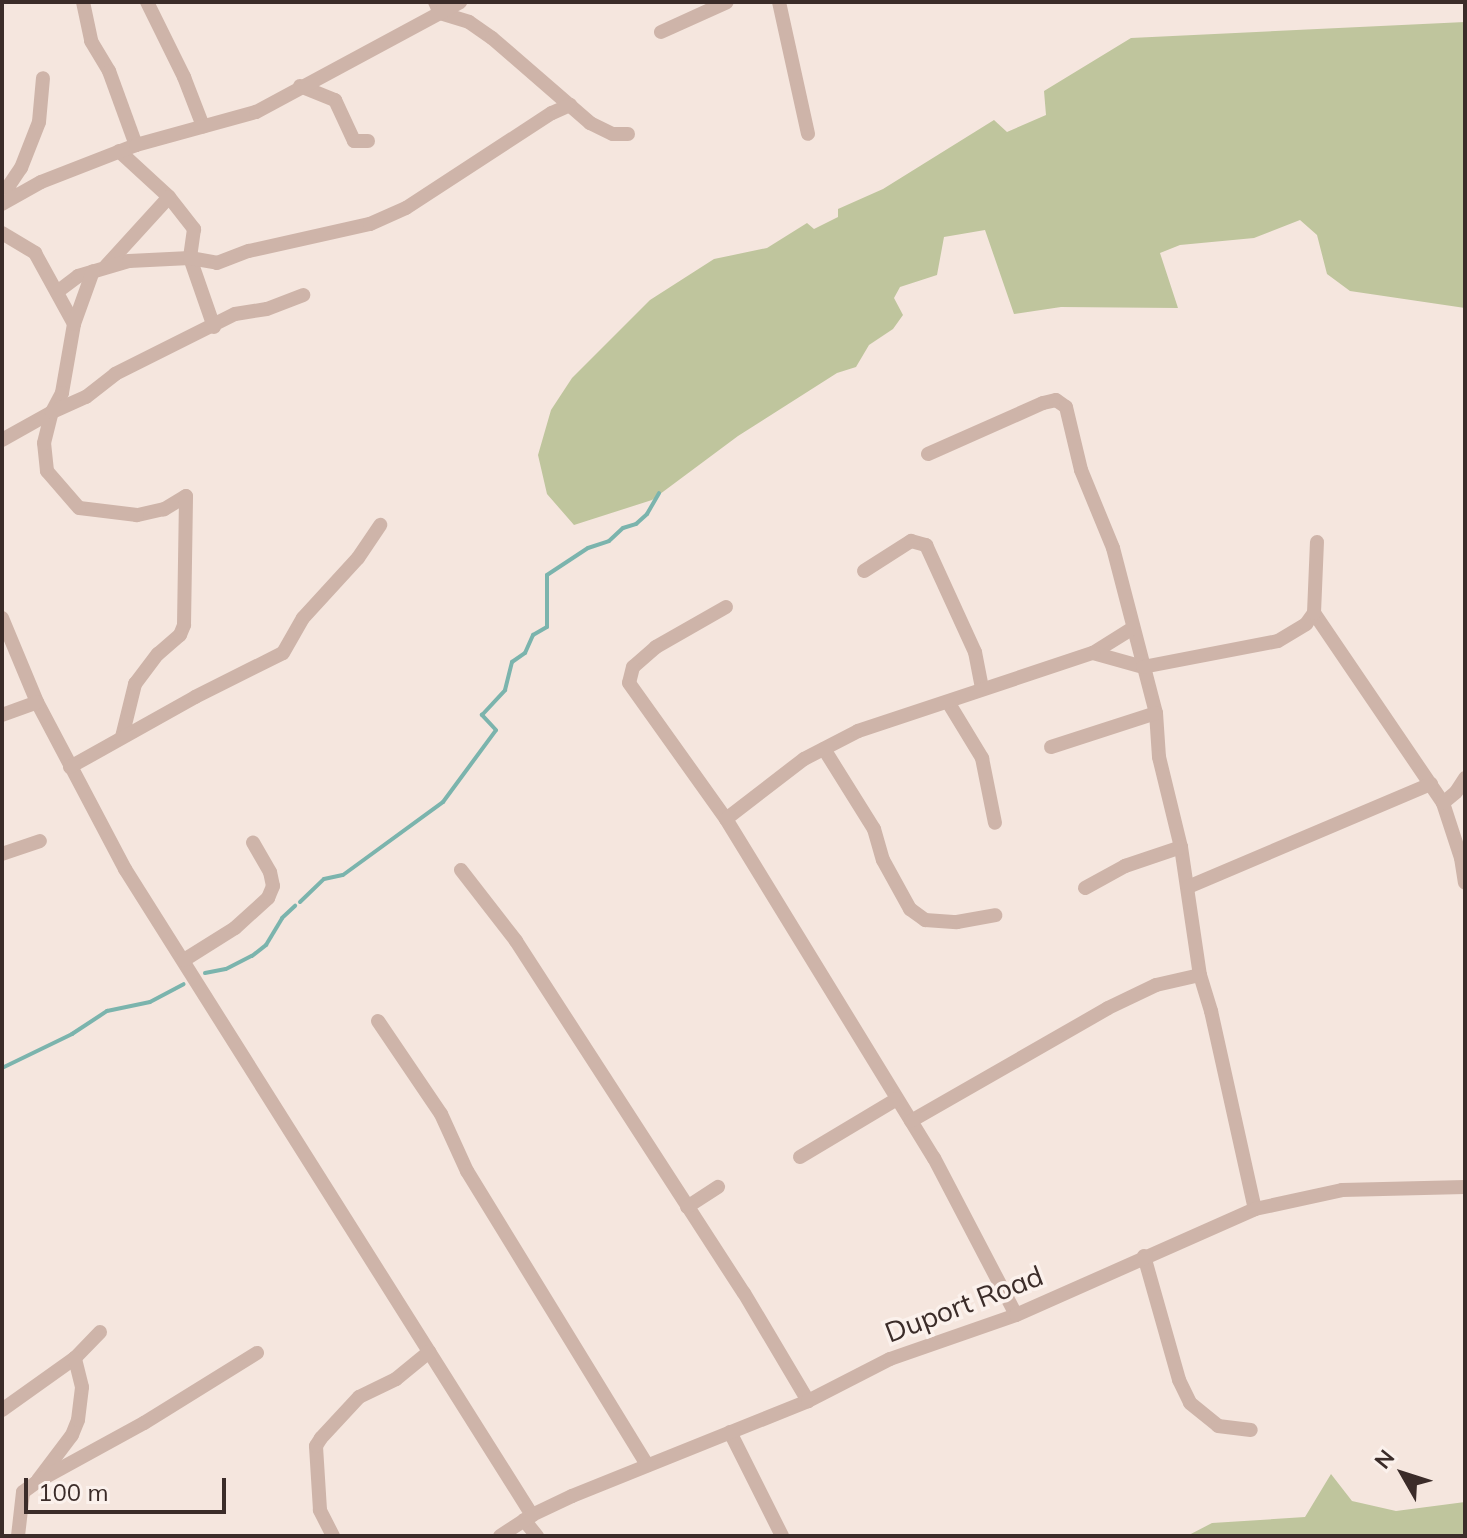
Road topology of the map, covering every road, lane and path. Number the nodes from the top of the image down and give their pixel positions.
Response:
1 (83, 2) edge
2 (147, 2) edge
3 (460, 2) edge
4 (727, 2) edge
5 (779, 2) edge
6 (438, 8) edge
7 (661, 32) dead end
8 (43, 78) dead end
9 (300, 86) junction
10 (570, 105) junction
11 (203, 126) junction
12 (628, 134) dead end
13 (808, 134) dead end
14 (368, 141) dead end
15 (136, 145) junction
16 (119, 151) junction
17 (6, 191) edge
18 (169, 197) junction
19 (2, 233) edge
20 (190, 258) junction
21 (100, 269) junction
22 (57, 292) junction
23 (303, 295) dead end
24 (74, 324) junction
25 (214, 327) junction
26 (52, 412) junction
27 (2, 440) edge
28 (928, 454) dead end
29 (380, 525) dead end
30 (1317, 542) dead end
31 (864, 571) dead end
32 (726, 607) dead end
33 (1314, 613) junction
34 (2, 618) edge
35 (1133, 628) junction
36 (1093, 653) junction
37 (1143, 667) junction
38 (982, 688) junction
39 (37, 702) junction
40 (948, 702) junction
41 (1156, 713) junction
42 (2, 715) edge
43 (122, 737) junction
44 (1051, 747) dead end
45 (824, 749) junction
46 (70, 767) junction
47 (1465, 778) edge
48 (1431, 784) junction
49 (1443, 803) junction
50 (726, 819) junction
51 (995, 823) dead end
52 (40, 841) dead end
53 (253, 843) dead end
54 (1181, 847) junction
55 (2, 854) edge
56 (461, 870) dead end
57 (1465, 883) edge
58 (1188, 887) junction
59 (1085, 888) dead end
60 (995, 915) dead end
61 (184, 960) junction
62 (1200, 975) junction
63 (378, 1021) dead end
64 (897, 1099) junction
65 (911, 1121) junction
66 (800, 1157) dead end
67 (718, 1187) dead end
68 (1465, 1187) edge
69 (687, 1207) junction
70 (1255, 1209) junction
71 (1144, 1256) junction
72 (1016, 1315) junction
73 (100, 1332) dead end
74 (429, 1352) junction
75 (257, 1353) dead end
76 (75, 1358) junction
77 (808, 1401) junction
78 (3, 1408) edge
79 (1251, 1430) dead end
80 (730, 1432) junction
81 (72, 1435) junction
82 (97, 1448) junction
83 (647, 1465) junction
84 (38, 1481) junction
85 (528, 1517) junction
86 (18, 1536) edge
87 (333, 1536) edge
88 (500, 1536) edge
89 (537, 1536) edge
90 (782, 1536) edge

1 - 15 street
2 - 11 street
3 - 6 street
4 - 7 street
5 - 13 street
6 - 9 street
6 - 10 street
8 - 17 street
9 - 11 street
9 - 14 street
10 - 12 street
10 - 20 street
11 - 15 street
15 - 16 street
16 - 17 street
16 - 18 street
18 - 20 street
18 - 21 street
19 - 22 street
20 - 21 street
20 - 25 street
21 - 22 street
21 - 24 street
22 - 24 street
23 - 25 street
24 - 26 street
25 - 26 street
26 - 27 street
26 - 43 street
28 - 35 street
29 - 43 street
30 - 33 street
31 - 38 street
32 - 50 street
33 - 37 street
33 - 48 street
34 - 39 street
35 - 36 street
35 - 37 street
36 - 37 street
36 - 38 street
37 - 41 street
38 - 40 street
39 - 42 street
39 - 46 street
40 - 45 street
40 - 51 street
41 - 44 street
41 - 54 street
43 - 46 street
45 - 50 street
45 - 60 street
46 - 61 street
47 - 49 street
48 - 49 street
48 - 58 street
49 - 57 street
50 - 64 street
52 - 55 street
53 - 61 street
54 - 58 street
54 - 59 street
56 - 69 street
58 - 62 street
61 - 74 street
62 - 65 street
62 - 70 street
63 - 83 street
64 - 65 street
64 - 66 street
65 - 72 street
67 - 69 street
68 - 70 street, Duport Road
69 - 77 street
70 - 71 street, Duport Road
71 - 72 street, Duport Road
71 - 79 street
72 - 77 street, Duport Road
73 - 76 street
74 - 85 street
74 - 87 street
75 - 82 street
76 - 78 street
76 - 81 street
77 - 80 street, Duport Road
80 - 83 street, Duport Road
80 - 90 street
81 - 82 street
81 - 84 street
82 - 84 street
83 - 85 street, Duport Road
84 - 86 street
85 - 88 street, Duport Road
85 - 89 street

